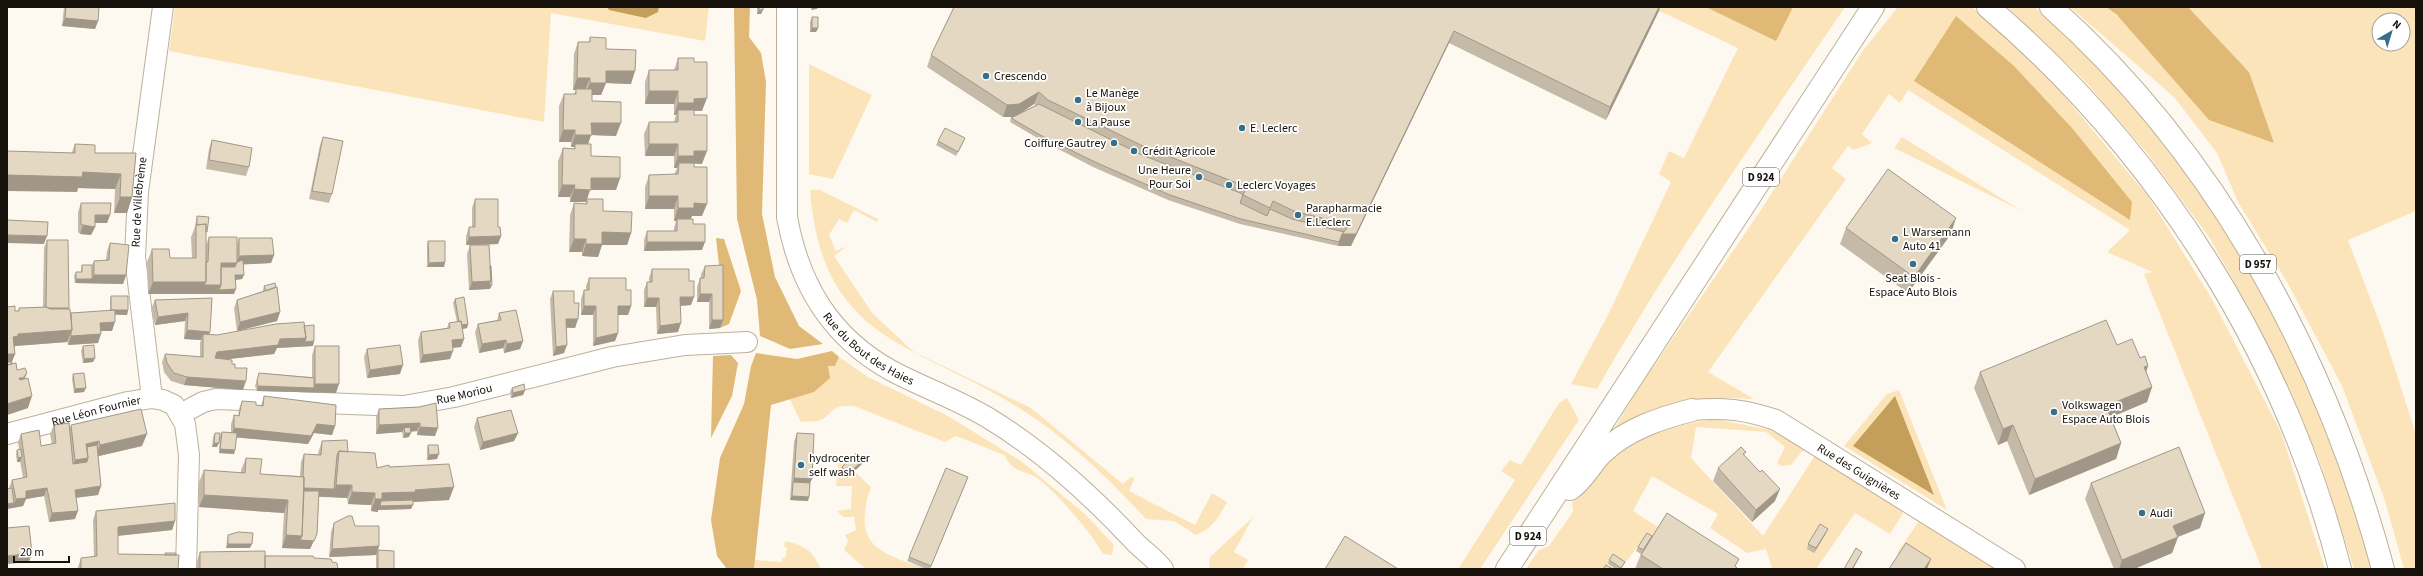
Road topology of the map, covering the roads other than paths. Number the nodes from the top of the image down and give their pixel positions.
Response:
1 (163, 7) edge
2 (786, 7) edge
3 (1874, 7) edge
4 (1988, 7) edge
5 (2051, 7) edge
6 (747, 342) dead end
7 (152, 398) junction
8 (1692, 410) joint
9 (181, 414) junction
10 (7, 434) edge
11 (1549, 502) junction
12 (186, 569) edge
13 (1163, 569) edge
14 (1507, 569) edge
15 (2015, 569) edge
16 (2340, 569) edge
17 (2383, 569) edge

1 - 7 street, Rue de Villebrème
2 - 13 street, Rue du Bout des Haies
3 - 11 main road, D 924
4 - 16 main road
5 - 17 main road, D 957
6 - 9 street, Rue Moriou
7 - 9 street, Rue Léon Fournier
7 - 10 street, Rue Léon Fournier
8 - 11 main road
8 - 15 street, Rue des Guignières
9 - 12 street
11 - 14 main road, D 924

